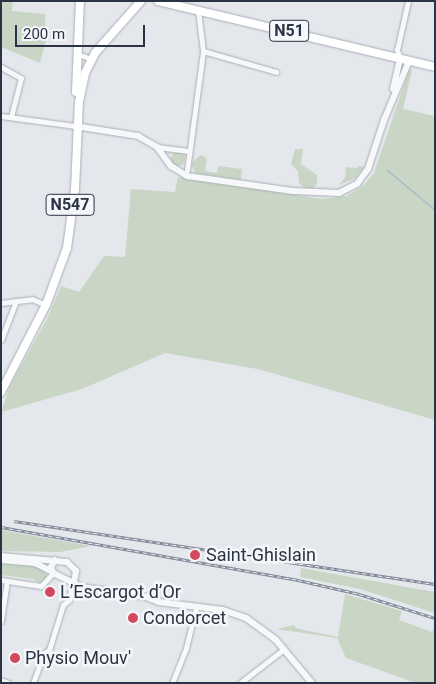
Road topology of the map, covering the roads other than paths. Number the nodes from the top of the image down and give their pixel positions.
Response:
1 (141, 1) edge
2 (158, 1) edge
3 (176, 1) edge
4 (408, 1) edge
5 (80, 2) edge
6 (197, 10) junction
7 (215, 11) junction
8 (238, 19) junction
9 (203, 51) junction
10 (78, 54) junction
11 (400, 58) junction
12 (91, 59) junction
13 (409, 61) junction
14 (1, 67) edge
15 (435, 67) edge
16 (276, 72) dead end
17 (391, 103) junction
18 (1, 116) edge
19 (11, 117) junction
20 (77, 126) junction
21 (156, 147) junction
22 (189, 151) junction
23 (187, 170) dead end
24 (16, 301) junction
25 (1, 303) edge
26 (45, 304) junction
27 (1, 340) edge
28 (1, 385) edge
29 (1, 392) edge
30 (1, 556) edge
31 (1, 560) edge
32 (55, 560) junction
33 (53, 572) junction
34 (4, 581) edge
35 (73, 582) junction
36 (196, 608) junction
37 (1, 621) edge
38 (284, 649) junction
39 (1, 680) edge
40 (10, 683) edge
41 (33, 683) edge
42 (172, 683) edge
43 (240, 683) edge
44 (312, 683) edge

1 - 12 main road, N547
2 - 6 main road, N51
3 - 7 main road, N51
4 - 11 street
5 - 10 main road, N547
6 - 7 street
6 - 8 main road, N51
6 - 9 street
7 - 8 main road, N51
8 - 11 main road, N51
9 - 16 street
9 - 22 street
10 - 12 street
10 - 20 main road, N547
11 - 13 main road, N51
11 - 17 street
12 - 20 main road, N547
13 - 15 main road, N51
13 - 17 street
14 - 19 street
17 - 21 street
18 - 19 street
19 - 20 street
20 - 21 street
20 - 26 main road, N547
21 - 22 street
22 - 23 street
24 - 25 street
24 - 26 street
24 - 27 street
26 - 28 main road, N547
26 - 29 main road, N547
30 - 32 street
31 - 33 street
32 - 33 street
32 - 35 street
33 - 34 street
33 - 35 street
34 - 37 street
35 - 36 street
35 - 41 street
36 - 38 street
36 - 42 street
38 - 43 street
38 - 44 street
39 - 40 street

